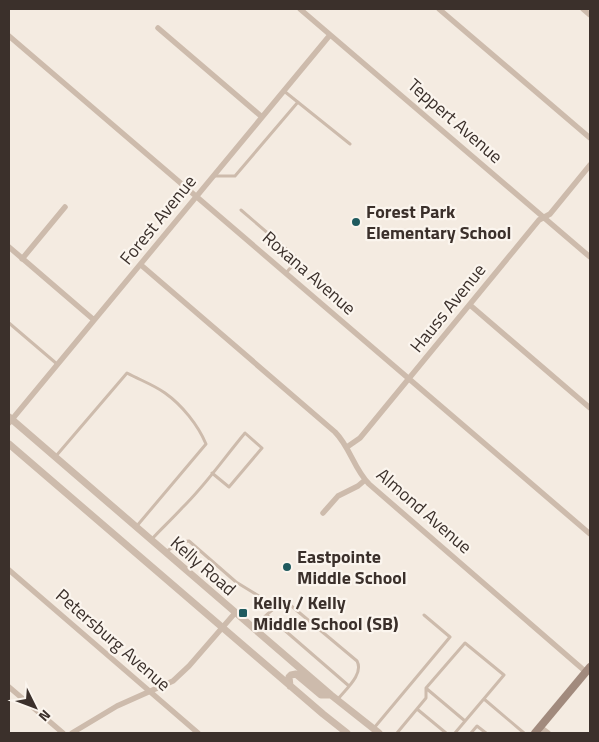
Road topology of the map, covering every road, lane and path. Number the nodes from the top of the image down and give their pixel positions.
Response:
1 (300, 9) edge
2 (439, 9) edge
3 (582, 9) edge
4 (590, 15) edge
5 (158, 28) dead end
6 (330, 35) junction
7 (9, 36) edge
8 (284, 91) junction
9 (298, 102) junction
10 (262, 117) junction
11 (590, 138) edge
12 (350, 144) dead end
13 (590, 166) edge
14 (214, 176) junction
15 (197, 197) junction
16 (66, 207) dead end
17 (241, 210) dead end
18 (544, 217) junction
19 (9, 247) edge
20 (590, 257) edge
21 (22, 258) junction
22 (141, 265) junction
23 (286, 273) junction
24 (470, 305) junction
25 (94, 320) junction
26 (9, 323) edge
27 (58, 365) junction
28 (409, 379) junction
29 (590, 408) edge
30 (10, 420) edge
31 (9, 444) edge
32 (347, 447) junction
33 (56, 457) junction
34 (212, 473) junction
35 (365, 480) junction
36 (324, 513) dead end
37 (135, 528) junction
38 (590, 534) edge
39 (151, 541) junction
40 (165, 553) junction
41 (9, 570) edge
42 (277, 607) junction
43 (235, 613) junction
44 (267, 615) junction
45 (424, 616) dead end
46 (223, 628) junction
47 (252, 628) junction
48 (588, 669) edge
49 (290, 686) junction
50 (348, 686) junction
51 (9, 687) edge
52 (426, 688) junction
53 (150, 692) junction
54 (334, 698) junction
55 (484, 699) junction
56 (418, 709) junction
57 (465, 722) junction
58 (537, 730) edge
59 (344, 731) edge
60 (377, 731) edge
61 (63, 733) edge
62 (72, 733) edge
63 (198, 733) edge
64 (355, 733) edge
65 (397, 733) edge
66 (446, 733) edge
67 (455, 733) edge
68 (471, 733) edge
69 (486, 733) edge
70 (524, 733) edge
71 (548, 733) edge

1 - 6 street, Teppert Avenue
2 - 11 street
3 - 4 street
5 - 10 street
6 - 8 street, Forest Avenue
6 - 18 street, Teppert Avenue
7 - 15 street, Roxana Avenue
8 - 9 lane
8 - 10 street, Forest Avenue
9 - 12 lane
9 - 14 lane
10 - 14 street, Forest Avenue
13 - 18 street, Hauss Avenue
14 - 15 street, Forest Avenue
15 - 22 street, Forest Avenue
15 - 23 street, Roxana Avenue
16 - 21 street
17 - 23 lane
18 - 20 street, Teppert Avenue
18 - 24 street, Hauss Avenue
19 - 21 street
21 - 25 street
22 - 25 street, Forest Avenue
22 - 32 street, Almond Avenue
23 - 28 street, Roxana Avenue
24 - 28 street, Hauss Avenue
24 - 29 street
25 - 27 street, Forest Avenue
26 - 27 lane
27 - 30 street, Forest Avenue
28 - 32 street, Hauss Avenue
28 - 38 street, Roxana Avenue
30 - 33 street, Kelly Road
31 - 46 street, Kelly Road
32 - 35 street, Almond Avenue
33 - 37 street, Kelly Road
33 - 37 lane
34 - 34 lane
34 - 39 lane
35 - 36 street
35 - 48 street, Almond Avenue
37 - 39 street, Kelly Road
39 - 40 street, Kelly Road
40 - 42 lane
40 - 43 street, Kelly Road
41 - 53 street, Petersburg Avenue
42 - 44 lane
42 - 50 lane
43 - 46 street
43 - 47 street, Kelly Road
44 - 47 lane
44 - 50 lane
45 - 60 lane
46 - 49 street, Kelly Road
46 - 53 street
47 - 54 street, Kelly Road
48 - 58 main road
49 - 54 street
49 - 59 street, Kelly Road
50 - 54 lane
51 - 61 street
52 - 55 lane
52 - 56 lane
52 - 57 lane
53 - 62 street
53 - 63 street, Petersburg Avenue
54 - 60 street, Kelly Road
55 - 57 lane
55 - 70 lane
56 - 65 lane
56 - 66 lane
57 - 67 lane
58 - 71 street
59 - 64 street
68 - 69 lane

